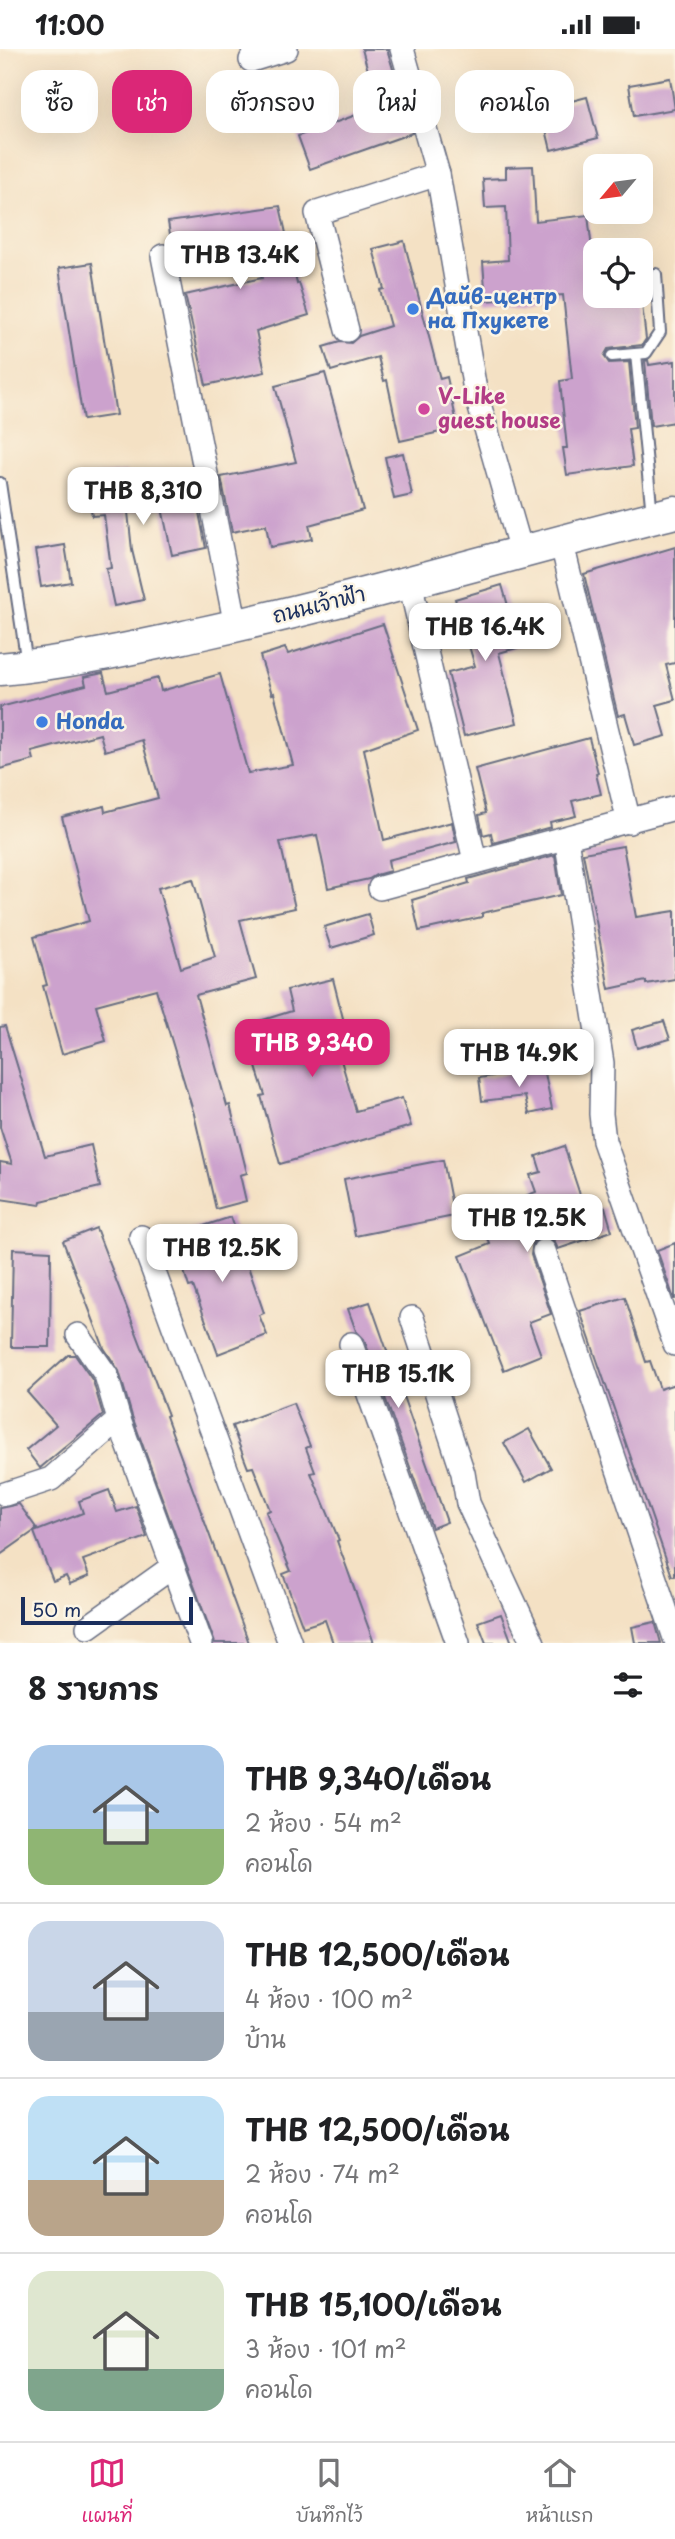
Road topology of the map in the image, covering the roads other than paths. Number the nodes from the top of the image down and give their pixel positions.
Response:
1 (286, 49) edge
2 (402, 49) edge
3 (251, 60) dead end
4 (438, 174) junction
5 (163, 256) dead end
6 (656, 274) dead end
7 (346, 330) dead end
8 (636, 354) junction
9 (612, 356) dead end
10 (0, 483) edge
11 (664, 515) edge
12 (561, 540) junction
13 (521, 551) junction
14 (410, 583) junction
15 (236, 626) junction
16 (14, 668) edge
17 (675, 808) edge
18 (629, 822) junction
19 (566, 838) junction
20 (475, 861) junction
21 (380, 888) dead end
22 (141, 1237) dead end
23 (544, 1251) dead end
24 (412, 1318) dead end
25 (78, 1335) dead end
26 (351, 1344) dead end
27 (675, 1344) edge
28 (119, 1420) junction
29 (5, 1494) dead end
30 (172, 1567) junction
31 (88, 1627) dead end
32 (675, 1638) edge
33 (201, 1643) edge
34 (290, 1643) edge
35 (458, 1643) edge
36 (533, 1643) edge

1 - 3 street
2 - 4 street
4 - 7 street
4 - 13 street
5 - 15 street
6 - 8 lane
8 - 9 lane
8 - 11 lane
10 - 16 lane
11 - 12 main road, ถนนเจ้าฟ้า
12 - 13 main road, ถนนเจ้าฟ้า
12 - 18 street
13 - 14 main road, ถนนเจ้าฟ้า
14 - 15 main road, ถนนเจ้าฟ้า
14 - 20 street
15 - 16 main road, ถนนเจ้าฟ้า
17 - 18 street
18 - 19 street
19 - 20 street
19 - 27 street
20 - 21 street
22 - 34 street
23 - 32 street
24 - 36 street
25 - 28 street
26 - 35 street
28 - 29 street
28 - 30 street
30 - 31 street
30 - 33 street

